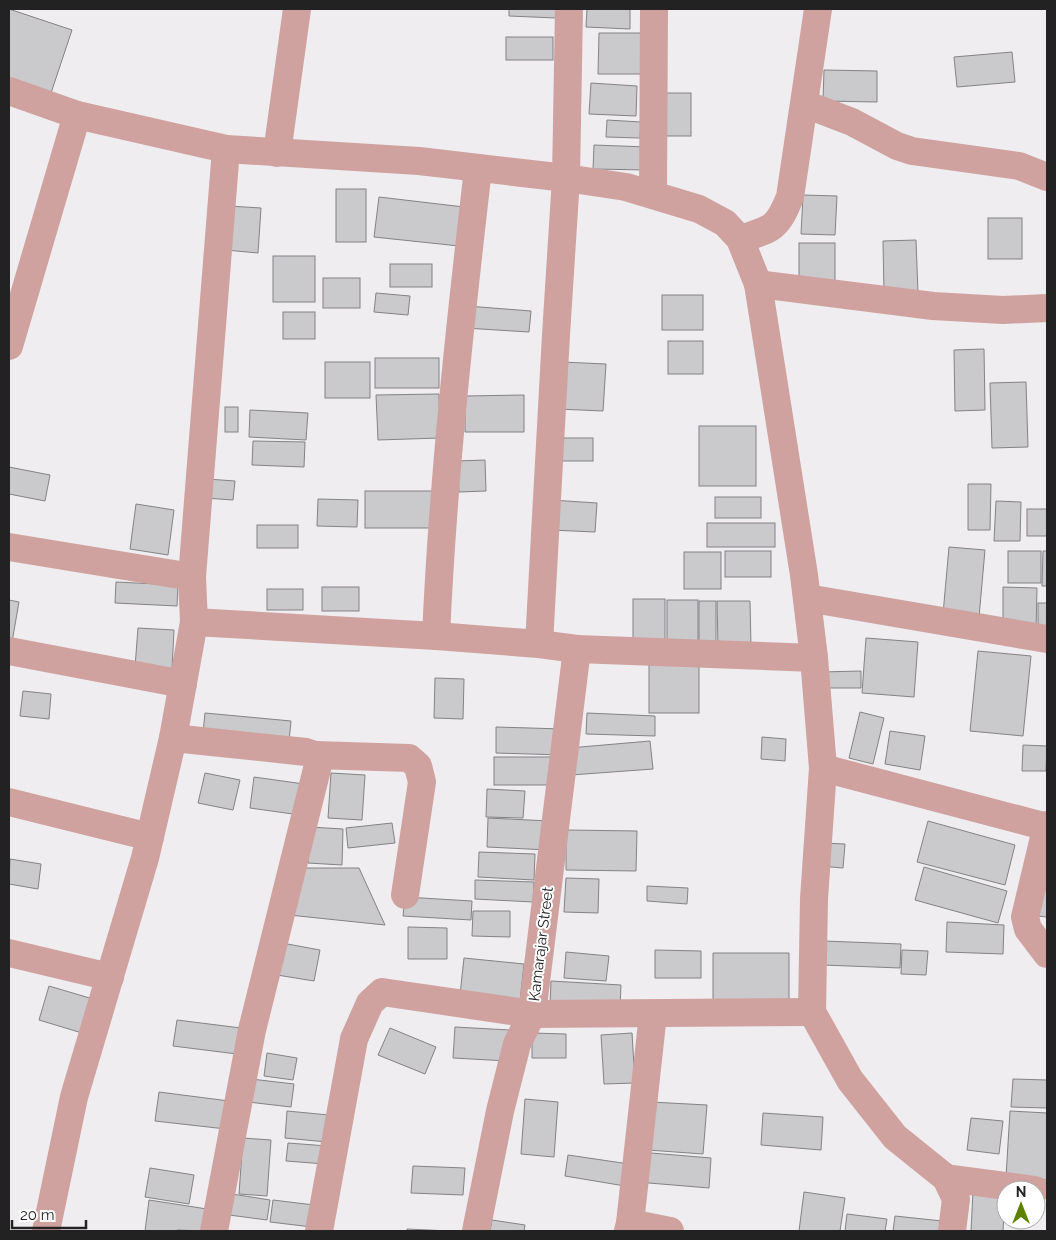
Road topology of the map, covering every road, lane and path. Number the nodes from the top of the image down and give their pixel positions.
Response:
1 (297, 9) edge
2 (568, 9) edge
3 (654, 9) edge
4 (818, 9) edge
5 (9, 92) edge
6 (805, 104) junction
7 (77, 115) junction
8 (226, 149) junction
9 (277, 152) junction
10 (478, 169) junction
11 (1047, 177) edge
12 (566, 178) junction
13 (653, 195) junction
14 (740, 239) junction
15 (758, 284) junction
16 (1047, 308) edge
17 (9, 346) edge
18 (9, 547) edge
19 (192, 577) junction
20 (807, 598) junction
21 (194, 622) junction
22 (436, 636) junction
23 (1047, 639) edge
24 (540, 644) junction
25 (576, 649) junction
26 (9, 651) edge
27 (814, 658) junction
28 (183, 684) junction
29 (173, 738) junction
30 (315, 755) junction
31 (823, 768) junction
32 (9, 802) edge
33 (1047, 826) edge
34 (150, 838) junction
35 (405, 895) dead end
36 (9, 953) edge
37 (1047, 954) edge
38 (110, 977) junction
39 (812, 1012) junction
40 (532, 1014) junction
41 (653, 1014) junction
42 (946, 1178) junction
43 (996, 1185) edge
44 (629, 1227) edge
45 (46, 1231) edge
46 (214, 1231) edge
47 (319, 1231) edge
48 (476, 1231) edge
49 (670, 1231) edge
50 (952, 1231) edge

1 - 9 street
2 - 12 street
3 - 13 street
4 - 6 street
5 - 7 street
6 - 11 street
6 - 14 street
7 - 8 street
7 - 17 street
8 - 9 street
8 - 19 street
9 - 10 street
10 - 12 street
10 - 22 street
12 - 13 street
12 - 24 street
13 - 14 street
14 - 15 street
15 - 16 street
15 - 20 street
18 - 19 street
19 - 21 street
20 - 23 street
20 - 27 street
21 - 22 street
21 - 28 street
22 - 24 street
24 - 25 street
25 - 27 street
25 - 40 street, Kamarajar Street
26 - 28 street
27 - 31 street
28 - 29 street
29 - 30 street
29 - 34 street
30 - 35 street
30 - 46 street
31 - 33 street
31 - 39 street
32 - 34 street
33 - 37 street
34 - 38 street
36 - 38 street
38 - 45 street
39 - 41 street
39 - 42 street
40 - 41 street
40 - 47 street
40 - 48 street, Kamarajar Street
41 - 44 street
42 - 43 street
42 - 50 street
44 - 49 street

